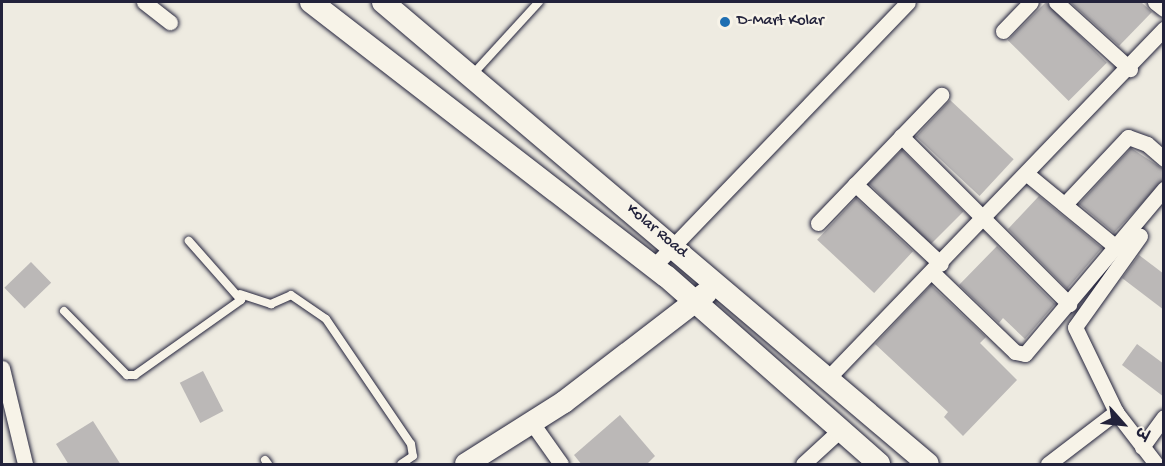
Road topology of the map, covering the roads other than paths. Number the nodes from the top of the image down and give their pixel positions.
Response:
1 (144, 2) edge
2 (310, 2) edge
3 (383, 2) edge
4 (538, 2) edge
5 (908, 2) edge
6 (1031, 2) edge
7 (1056, 2) edge
8 (1155, 2) edge
9 (1164, 9) edge
10 (170, 22) dead end
11 (1164, 29) edge
12 (1003, 31) dead end
13 (1130, 69) junction
14 (471, 76) junction
15 (941, 95) dead end
16 (901, 136) junction
17 (1164, 159) edge
18 (1027, 174) junction
19 (855, 184) junction
20 (1164, 189) edge
21 (1065, 204) junction
22 (1164, 204) edge
23 (986, 220) junction
24 (818, 223) dead end
25 (189, 241) dead end
26 (1117, 248) junction
27 (693, 263) junction
28 (937, 268) junction
29 (674, 283) junction
30 (240, 294) junction
31 (1069, 304) junction
32 (64, 311) dead end
33 (2, 368) edge
34 (827, 379) junction
35 (1116, 412) junction
36 (1164, 417) edge
37 (532, 423) junction
38 (840, 431) junction
39 (1142, 447) junction
40 (25, 465) edge
41 (401, 465) edge
42 (466, 465) edge
43 (561, 465) edge
44 (803, 465) edge
45 (879, 465) edge
46 (928, 465) edge
47 (1048, 465) edge
48 (1156, 465) edge

1 - 10 street
2 - 29 main road
3 - 14 main road, Kolar Road
4 - 14 lane
5 - 27 street
6 - 12 street
7 - 13 street
8 - 9 street
11 - 13 street
13 - 18 street
14 - 27 main road, Kolar Road
15 - 16 street
16 - 19 street
16 - 23 street
17 - 21 street
18 - 21 street
18 - 23 street
19 - 24 street
19 - 28 street
20 - 26 street
21 - 26 street
22 - 35 street
23 - 28 street
23 - 31 street
25 - 30 lane
26 - 31 street
27 - 29 main road
27 - 29 street
27 - 34 main road, Kolar Road
28 - 31 street
28 - 34 street
29 - 37 main road
29 - 38 main road
30 - 32 lane
30 - 41 lane
33 - 40 street
34 - 46 main road, Kolar Road
35 - 39 street
35 - 47 street
36 - 39 street
37 - 42 main road
37 - 43 street
38 - 44 street
38 - 45 main road
39 - 48 street

